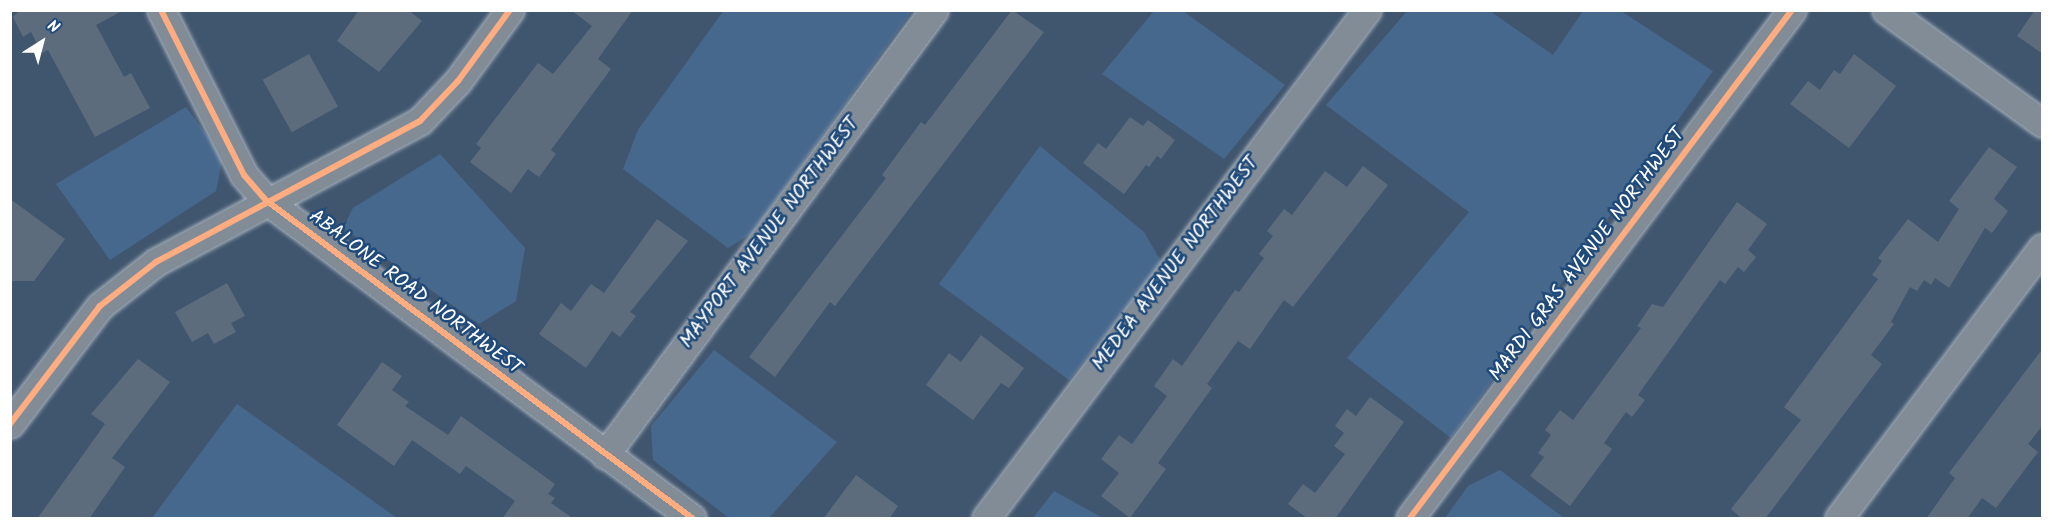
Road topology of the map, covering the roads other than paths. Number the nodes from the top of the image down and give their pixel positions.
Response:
1 (161, 10) edge
2 (510, 10) edge
3 (934, 10) edge
4 (1367, 10) edge
5 (1792, 10) edge
6 (1886, 10) edge
7 (2043, 123) edge
8 (267, 201) junction
9 (2043, 248) edge
10 (10, 424) edge
11 (605, 454) junction
12 (692, 519) edge
13 (986, 519) edge
14 (1410, 519) edge
15 (1839, 519) edge

1 - 8 street, ABALONE ROAD NORTHWEST
2 - 8 street
3 - 11 street, MAYPORT AVENUE NORTHWEST
4 - 13 street, MEDEA AVENUE NORTHWEST
5 - 14 street, MARDI GRAS AVENUE NORTHWEST
6 - 7 street
8 - 10 street
8 - 11 street, ABALONE ROAD NORTHWEST
9 - 15 street
11 - 12 street, ABALONE ROAD NORTHWEST

